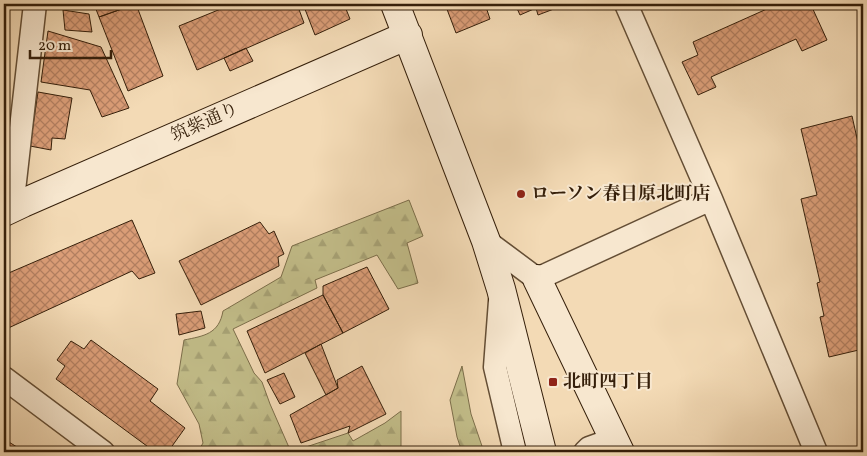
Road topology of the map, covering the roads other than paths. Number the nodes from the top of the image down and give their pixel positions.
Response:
1 (35, 4) edge
2 (395, 4) edge
3 (626, 4) edge
4 (408, 34) junction
5 (711, 199) junction
6 (8, 210) edge
7 (486, 241) junction
8 (537, 279) junction
9 (501, 289) junction
10 (4, 378) edge
11 (617, 446) edge
12 (103, 452) edge
13 (515, 452) edge
14 (542, 452) edge
15 (585, 452) edge
16 (816, 452) edge

1 - 6 street
2 - 4 street
3 - 5 street
4 - 6 street, 筑紫通り
4 - 7 street
5 - 8 street
5 - 16 street
7 - 8 street
7 - 9 street
8 - 11 street
9 - 13 street
9 - 14 street
10 - 12 street
11 - 15 street

